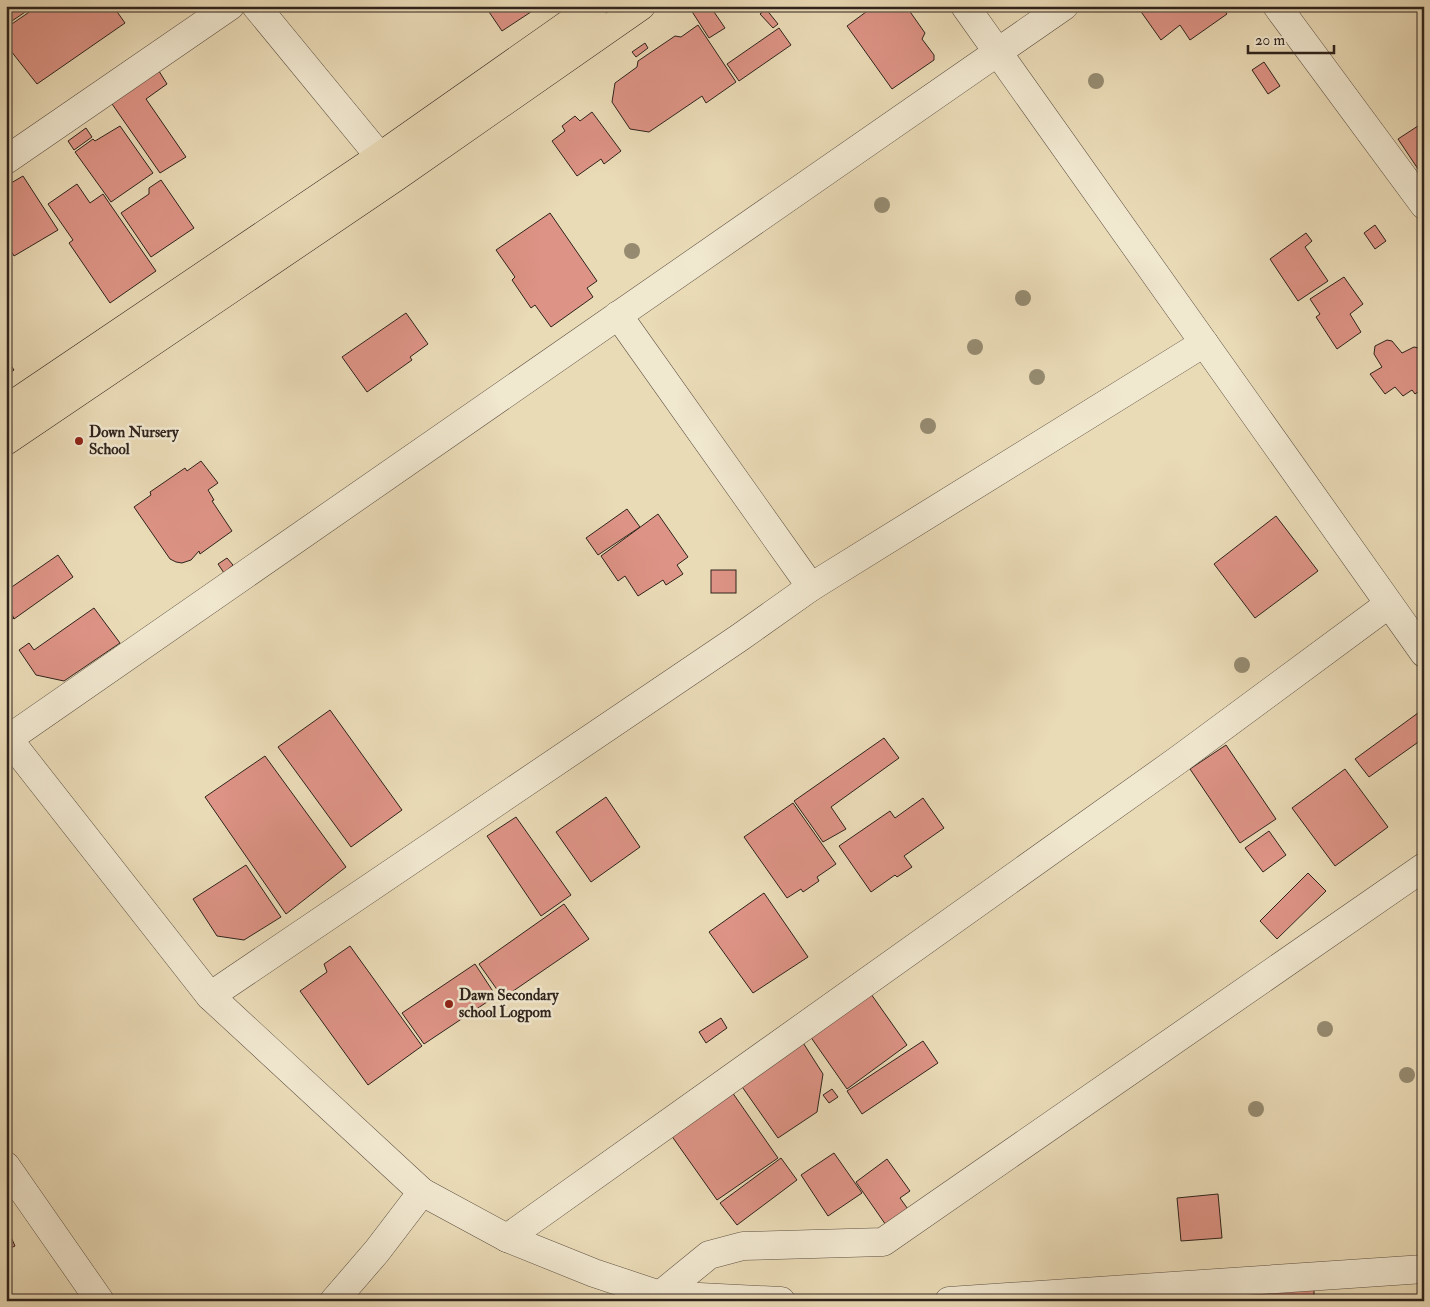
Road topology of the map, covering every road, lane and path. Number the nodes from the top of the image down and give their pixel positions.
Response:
1 (230, 6) edge
2 (256, 6) edge
3 (594, 6) edge
4 (641, 6) edge
5 (965, 6) edge
6 (1064, 6) edge
7 (1277, 6) edge
8 (998, 52) junction
9 (6, 160) edge
10 (388, 167) junction
11 (1424, 206) edge
12 (618, 316) junction
13 (1204, 343) junction
14 (6, 409) edge
15 (6, 441) edge
16 (811, 587) junction
17 (1389, 604) junction
18 (1424, 653) edge
19 (7, 737) edge
20 (1424, 867) edge
21 (210, 996) junction
22 (6, 1166) edge
23 (422, 1192) junction
24 (507, 1238) junction
25 (1424, 1269) edge
26 (660, 1295) junction
27 (991, 1300) edge
28 (100, 1301) edge
29 (334, 1301) edge
30 (781, 1301) edge
31 (949, 1301) edge

1 - 9 street
2 - 10 street
3 - 10 main road
4 - 10 main road
5 - 8 street
6 - 8 street
7 - 11 street
8 - 12 street
8 - 13 street
10 - 14 main road
10 - 15 main road
12 - 16 street
12 - 19 street
13 - 16 street
13 - 17 street
16 - 21 street
17 - 18 street
17 - 24 street
19 - 21 street
20 - 26 street
21 - 23 street
22 - 28 street
23 - 24 street
23 - 29 street
24 - 26 street
25 - 27 street
26 - 30 street
27 - 31 street

